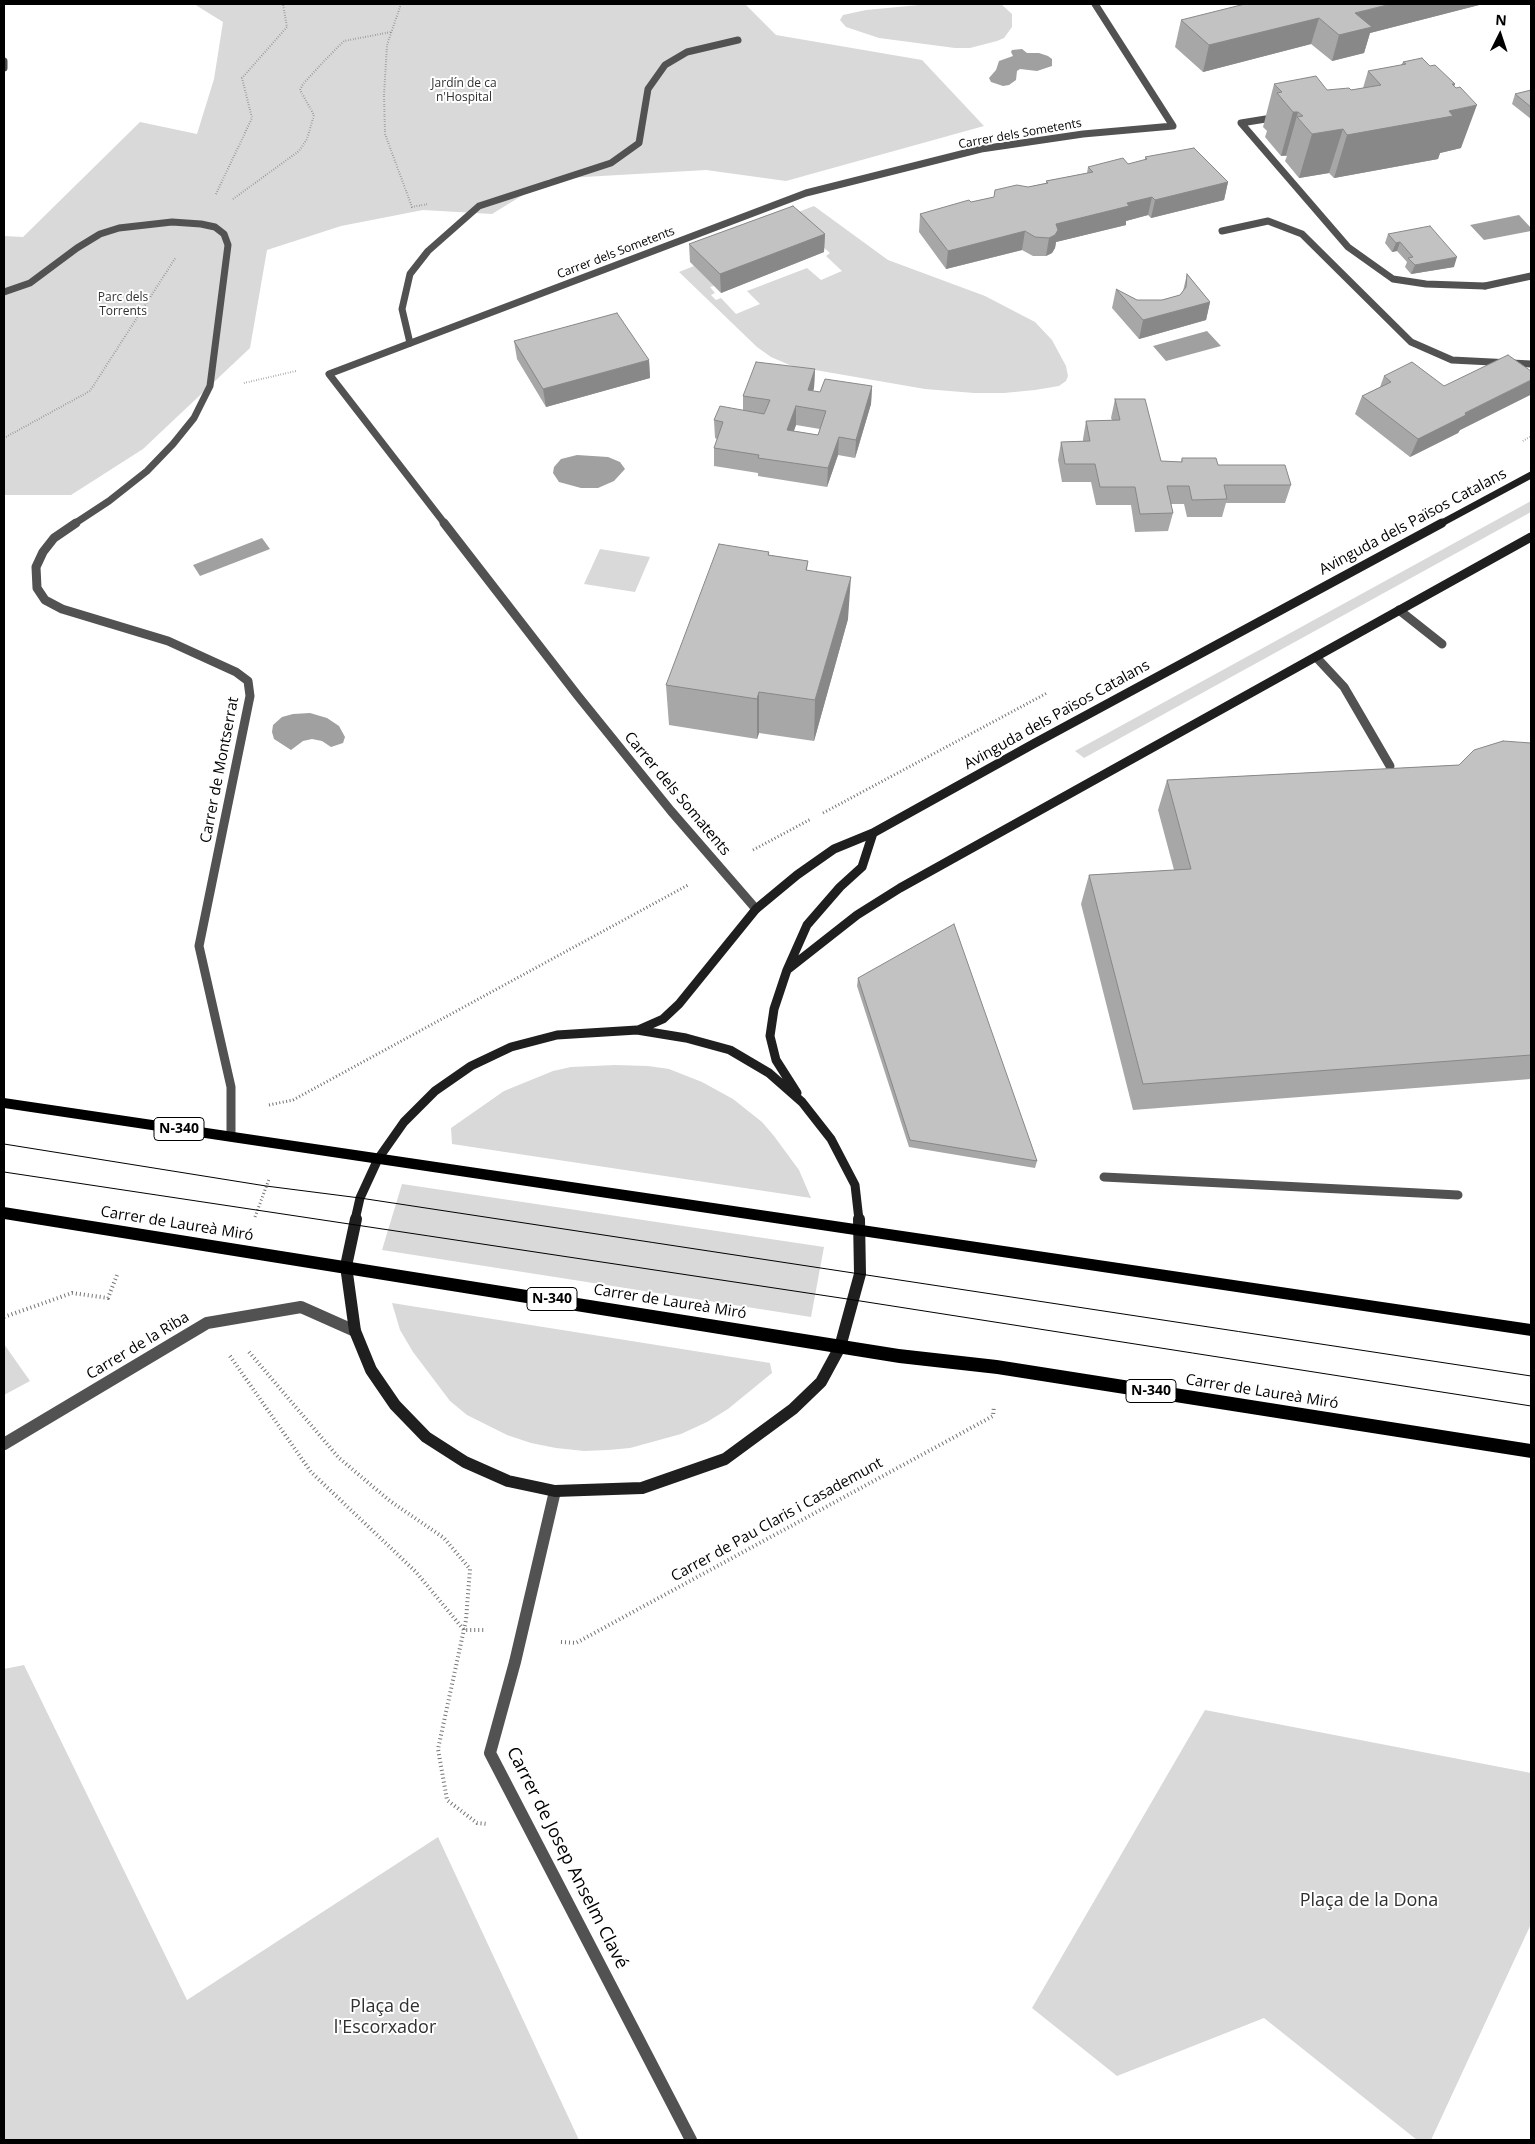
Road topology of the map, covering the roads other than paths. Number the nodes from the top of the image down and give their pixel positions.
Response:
1 (1095, 4) edge
2 (738, 40) dead end
3 (4, 61) edge
4 (4, 68) edge
5 (1290, 115) edge
6 (1222, 231) dead end
7 (1531, 276) edge
8 (4, 292) edge
9 (410, 343) junction
10 (1531, 364) edge
11 (1531, 475) edge
12 (1531, 537) edge
13 (1399, 610) junction
14 (1442, 644) dead end
15 (1316, 657) junction
16 (578, 696) joint
17 (1390, 766) dead end
18 (873, 833) junction
19 (756, 909) junction
20 (787, 970) junction
21 (637, 1030) junction
22 (802, 1102) junction
23 (4, 1103) edge
24 (231, 1136) junction
25 (378, 1159) junction
26 (1104, 1177) dead end
27 (1458, 1195) dead end
28 (4, 1213) edge
29 (860, 1230) junction
30 (346, 1266) junction
31 (1531, 1330) edge
32 (355, 1331) junction
33 (840, 1346) junction
34 (4, 1444) edge
35 (1531, 1451) edge
36 (554, 1491) junction
37 (691, 2140) edge

1 - 9 street, Carrer dels Sometents
2 - 9 street
3 - 4 street
5 - 7 street
6 - 10 street
8 - 24 street, Carrer de Montserrat
9 - 16 street, Carrer dels Sometents
11 - 18 street, Avinguda dels Països Catalans
12 - 13 street
13 - 14 street
13 - 15 street
15 - 17 street
15 - 20 street
16 - 19 street, Carrer dels Somatents
18 - 19 street, Avinguda dels Països Catalans
18 - 20 street
19 - 21 street, Avinguda dels Països Catalans
20 - 22 street
21 - 22 street
21 - 25 street
22 - 29 street
23 - 24 main road, N-340
24 - 25 main road, N-340
25 - 29 main road, N-340
25 - 30 street
26 - 27 street
28 - 30 main road, Carrer de Laureà Miró / N-340
29 - 31 main road, N-340
29 - 33 street
30 - 32 street
30 - 33 main road, Carrer de Laureà Miró / N-340
32 - 34 street, Carrer de la Riba
32 - 36 street
33 - 35 main road, Carrer de Laureà Miró / N-340
33 - 36 street
36 - 37 street, Carrer de Josep Anselm Clavé

